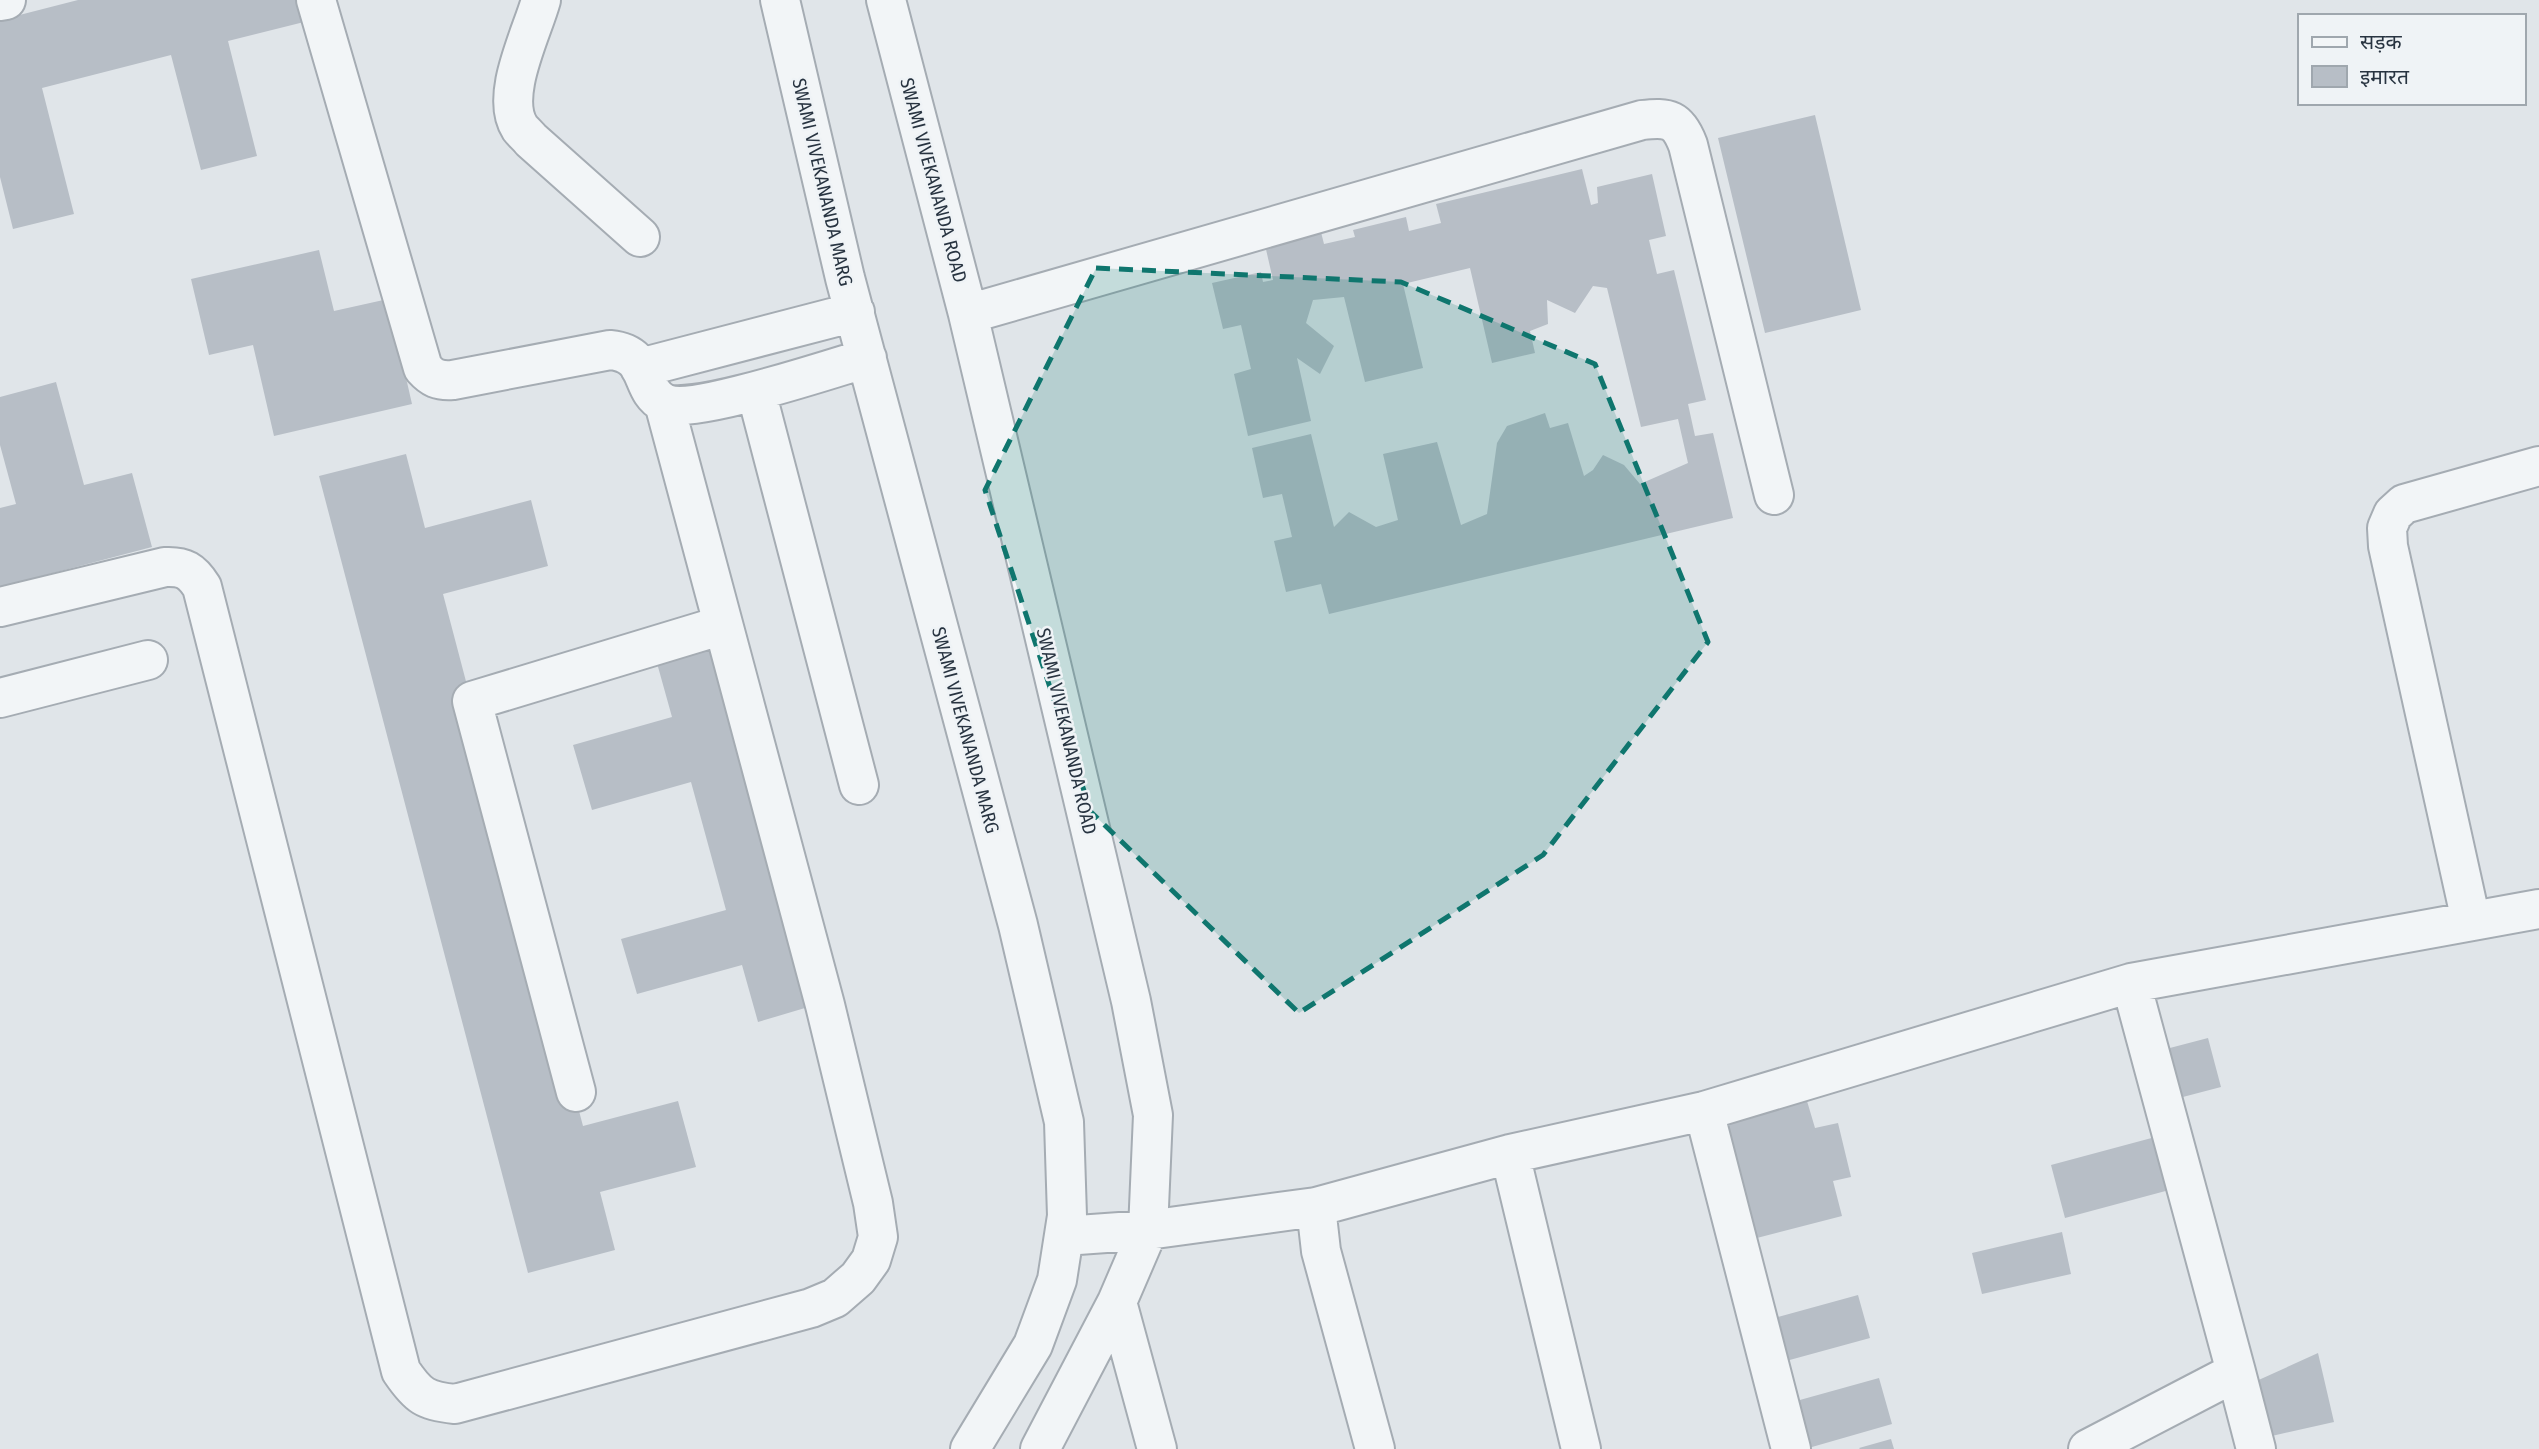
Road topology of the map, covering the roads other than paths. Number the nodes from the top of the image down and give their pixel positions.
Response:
1 (6, 0) edge
2 (316, 0) edge
3 (541, 0) edge
4 (780, 0) edge
5 (887, 0) edge
6 (0, 1) edge
7 (640, 237) dead end
8 (855, 312) junction
9 (968, 314) junction
10 (867, 358) junction
11 (640, 368) junction
12 (756, 391) junction
13 (664, 403) junction
14 (2539, 466) edge
15 (1774, 495) dead end
16 (0, 607) edge
17 (723, 625) junction
18 (148, 660) dead end
19 (0, 698) edge
20 (859, 785) dead end
21 (2539, 909) edge
22 (2471, 921) junction
23 (2131, 983) junction
24 (576, 1092) dead end
25 (1704, 1111) junction
26 (1510, 1154) junction
27 (1315, 1207) junction
28 (1148, 1230) junction
29 (1064, 1236) junction
30 (1117, 1302) junction
31 (2236, 1372) junction
32 (970, 1449) edge
33 (1040, 1449) edge
34 (1157, 1449) edge
35 (1375, 1449) edge
36 (1581, 1449) edge
37 (1791, 1449) edge
38 (2088, 1449) edge
39 (2256, 1449) edge

1 - 6 street
2 - 11 street
3 - 7 street
4 - 8 street, SWAMI VIVEKANANDA MARG
5 - 9 street, SWAMI VIVEKANANDA ROAD
8 - 10 street, SWAMI VIVEKANANDA MARG
8 - 11 street
9 - 15 street
9 - 28 street, SWAMI VIVEKANANDA ROAD
10 - 12 street
10 - 29 street, SWAMI VIVEKANANDA MARG
11 - 13 street
12 - 13 street
12 - 20 street
13 - 17 street
14 - 22 street
16 - 17 street
17 - 24 street
18 - 19 street
21 - 22 street
22 - 23 street
23 - 25 street
23 - 31 street
25 - 26 street
25 - 37 street
26 - 27 street
26 - 36 street
27 - 28 street
27 - 35 street
28 - 29 street
28 - 30 street, SWAMI VIVEKANANDA ROAD
29 - 32 street, SWAMI VIVEKANANDA MARG
30 - 33 street, SWAMI VIVEKANANDA ROAD
30 - 34 street
31 - 38 street
31 - 39 street

